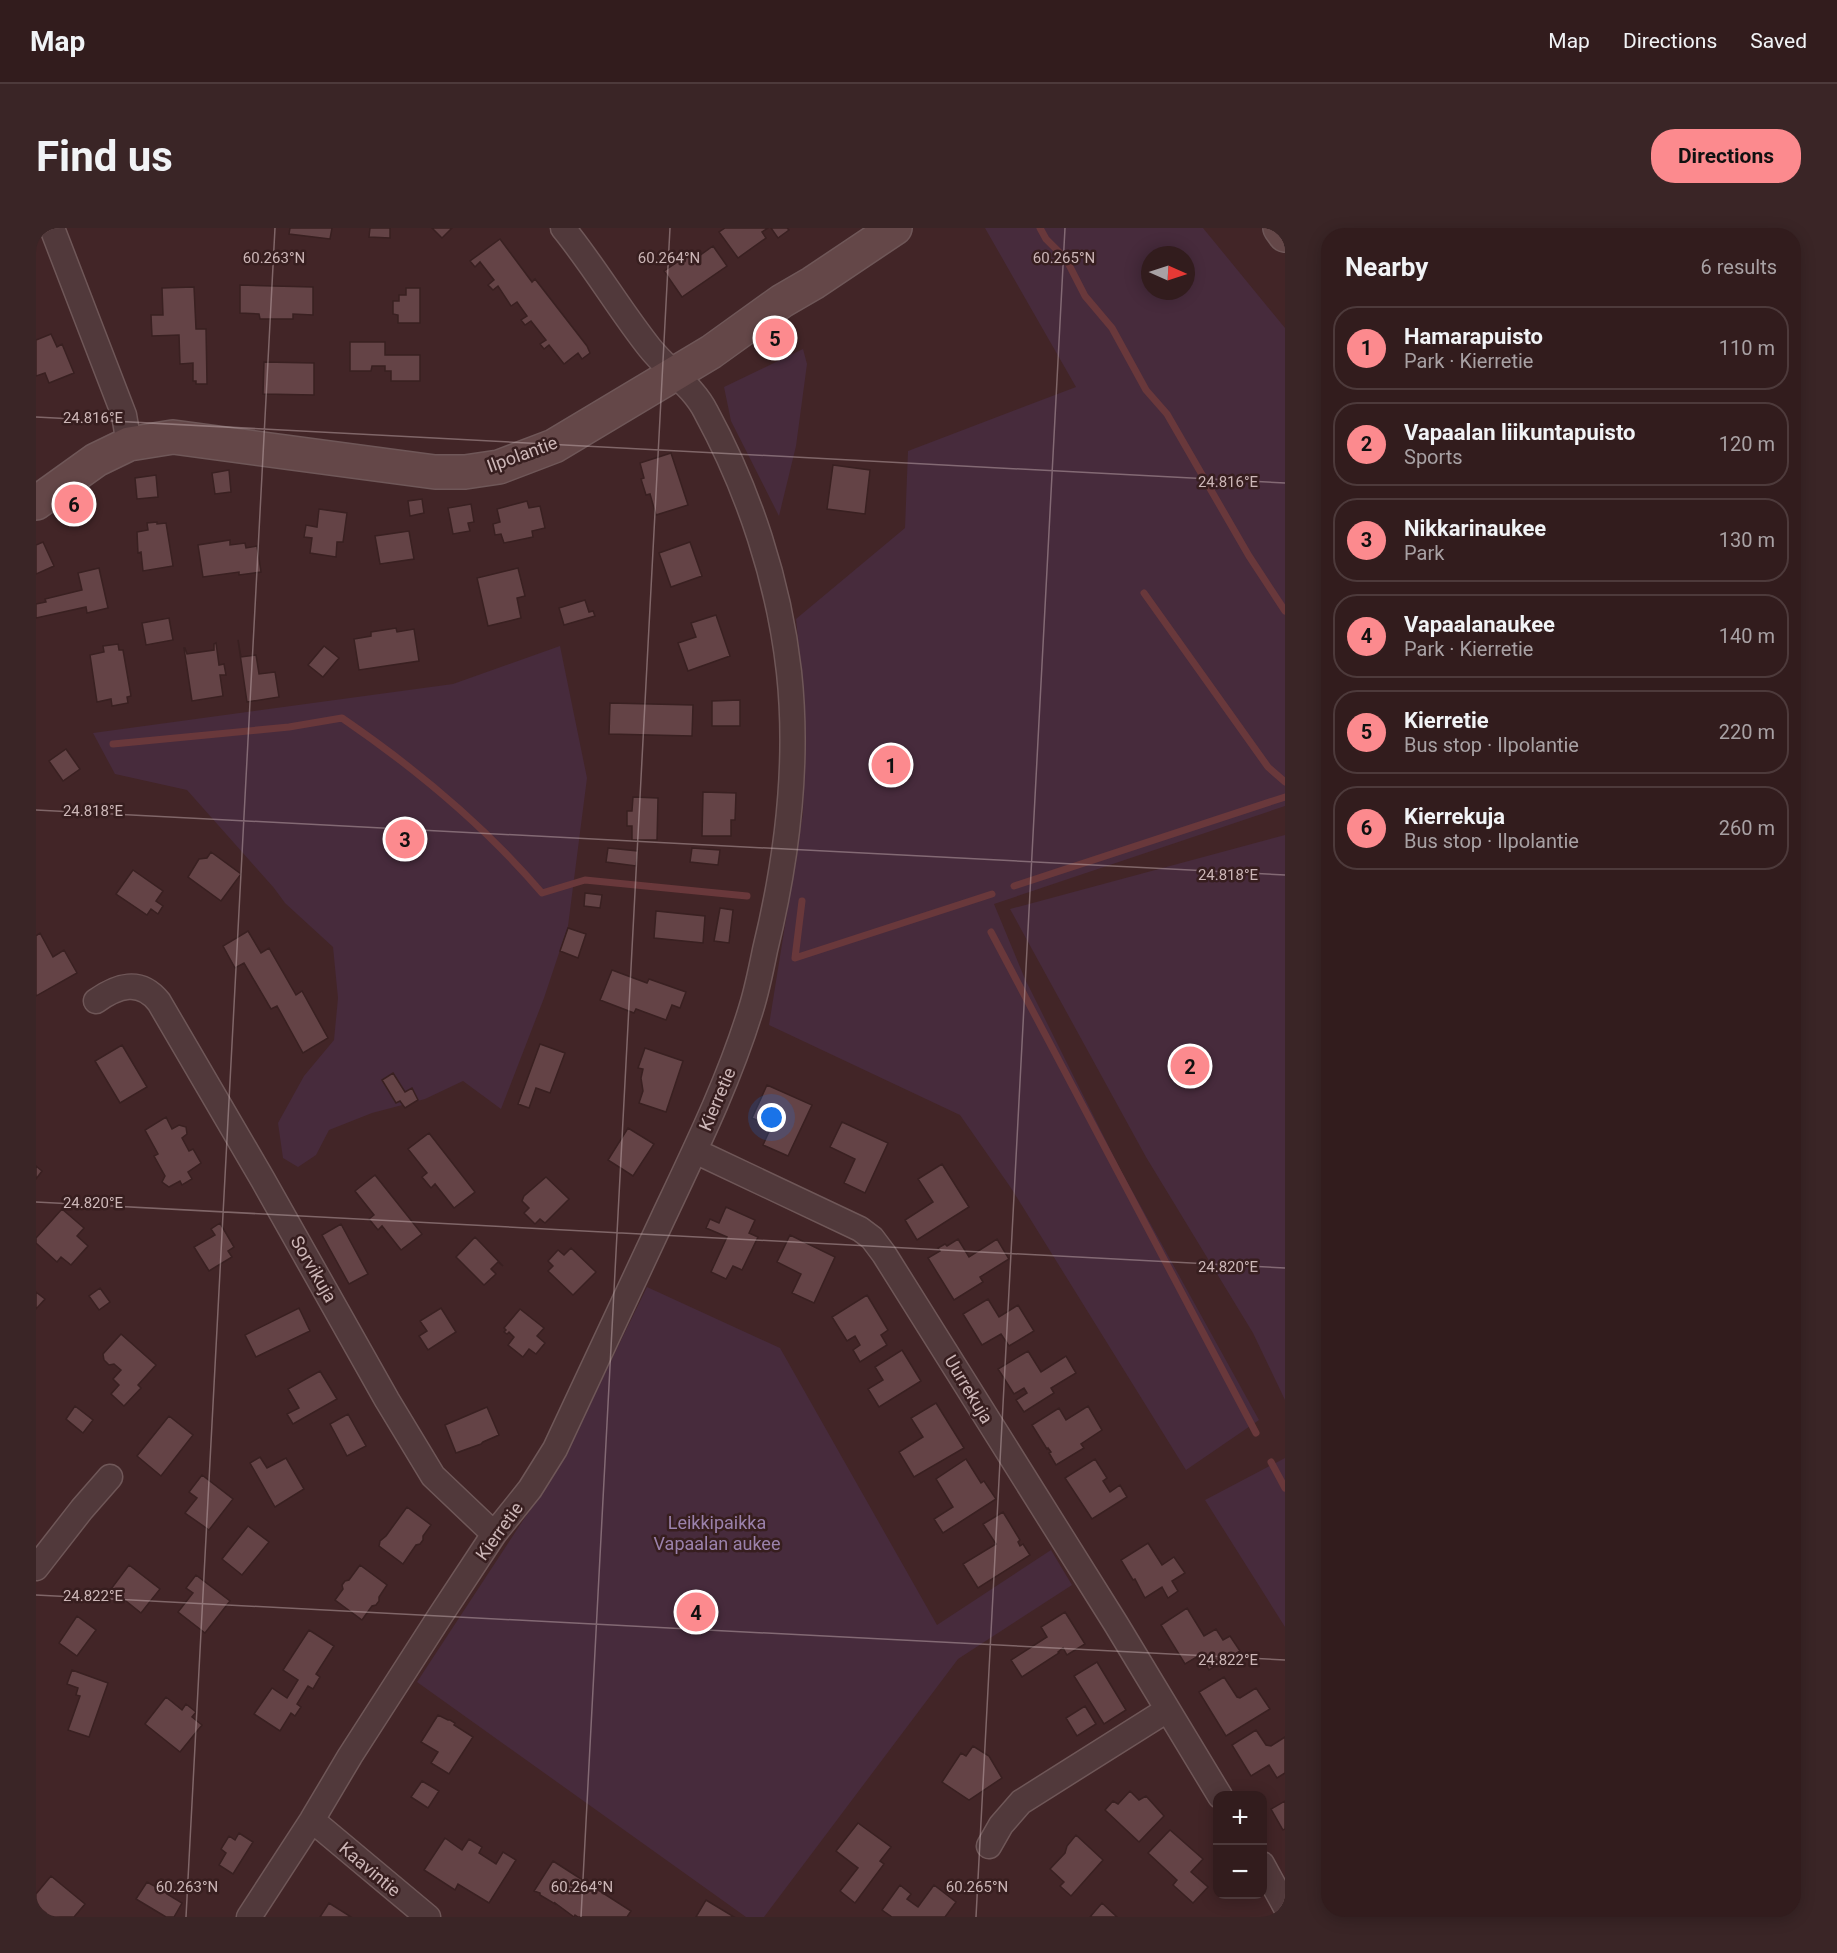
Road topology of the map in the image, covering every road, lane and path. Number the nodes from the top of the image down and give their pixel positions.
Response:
1 (52, 228) edge
2 (563, 228) edge
3 (895, 228) edge
4 (1280, 228) edge
5 (1285, 235) edge
6 (673, 374) junction
7 (129, 444) junction
8 (36, 503) edge
9 (96, 1001) dead end
10 (695, 1151) junction
11 (110, 1477) dead end
12 (495, 1534) junction
13 (36, 1568) edge
14 (1167, 1710) junction
15 (1217, 1791) edge
16 (312, 1820) junction
17 (989, 1846) dead end
18 (1267, 1872) edge
19 (1285, 1906) edge
20 (249, 1917) edge
21 (428, 1917) edge

1 - 7 street
2 - 6 street, Kierretie
3 - 6 street, Ilpolantie
4 - 5 street
6 - 7 street, Ilpolantie
6 - 10 street, Kierretie
7 - 8 street, Ilpolantie
9 - 12 street, Sorvikuja
10 - 12 street, Kierretie
10 - 14 street, Uurrekuja
11 - 13 street
12 - 16 street, Kierretie
14 - 15 street, Uurrekuja
14 - 17 street
16 - 20 street, Kierretie
16 - 21 street, Kaavintie
18 - 19 street

